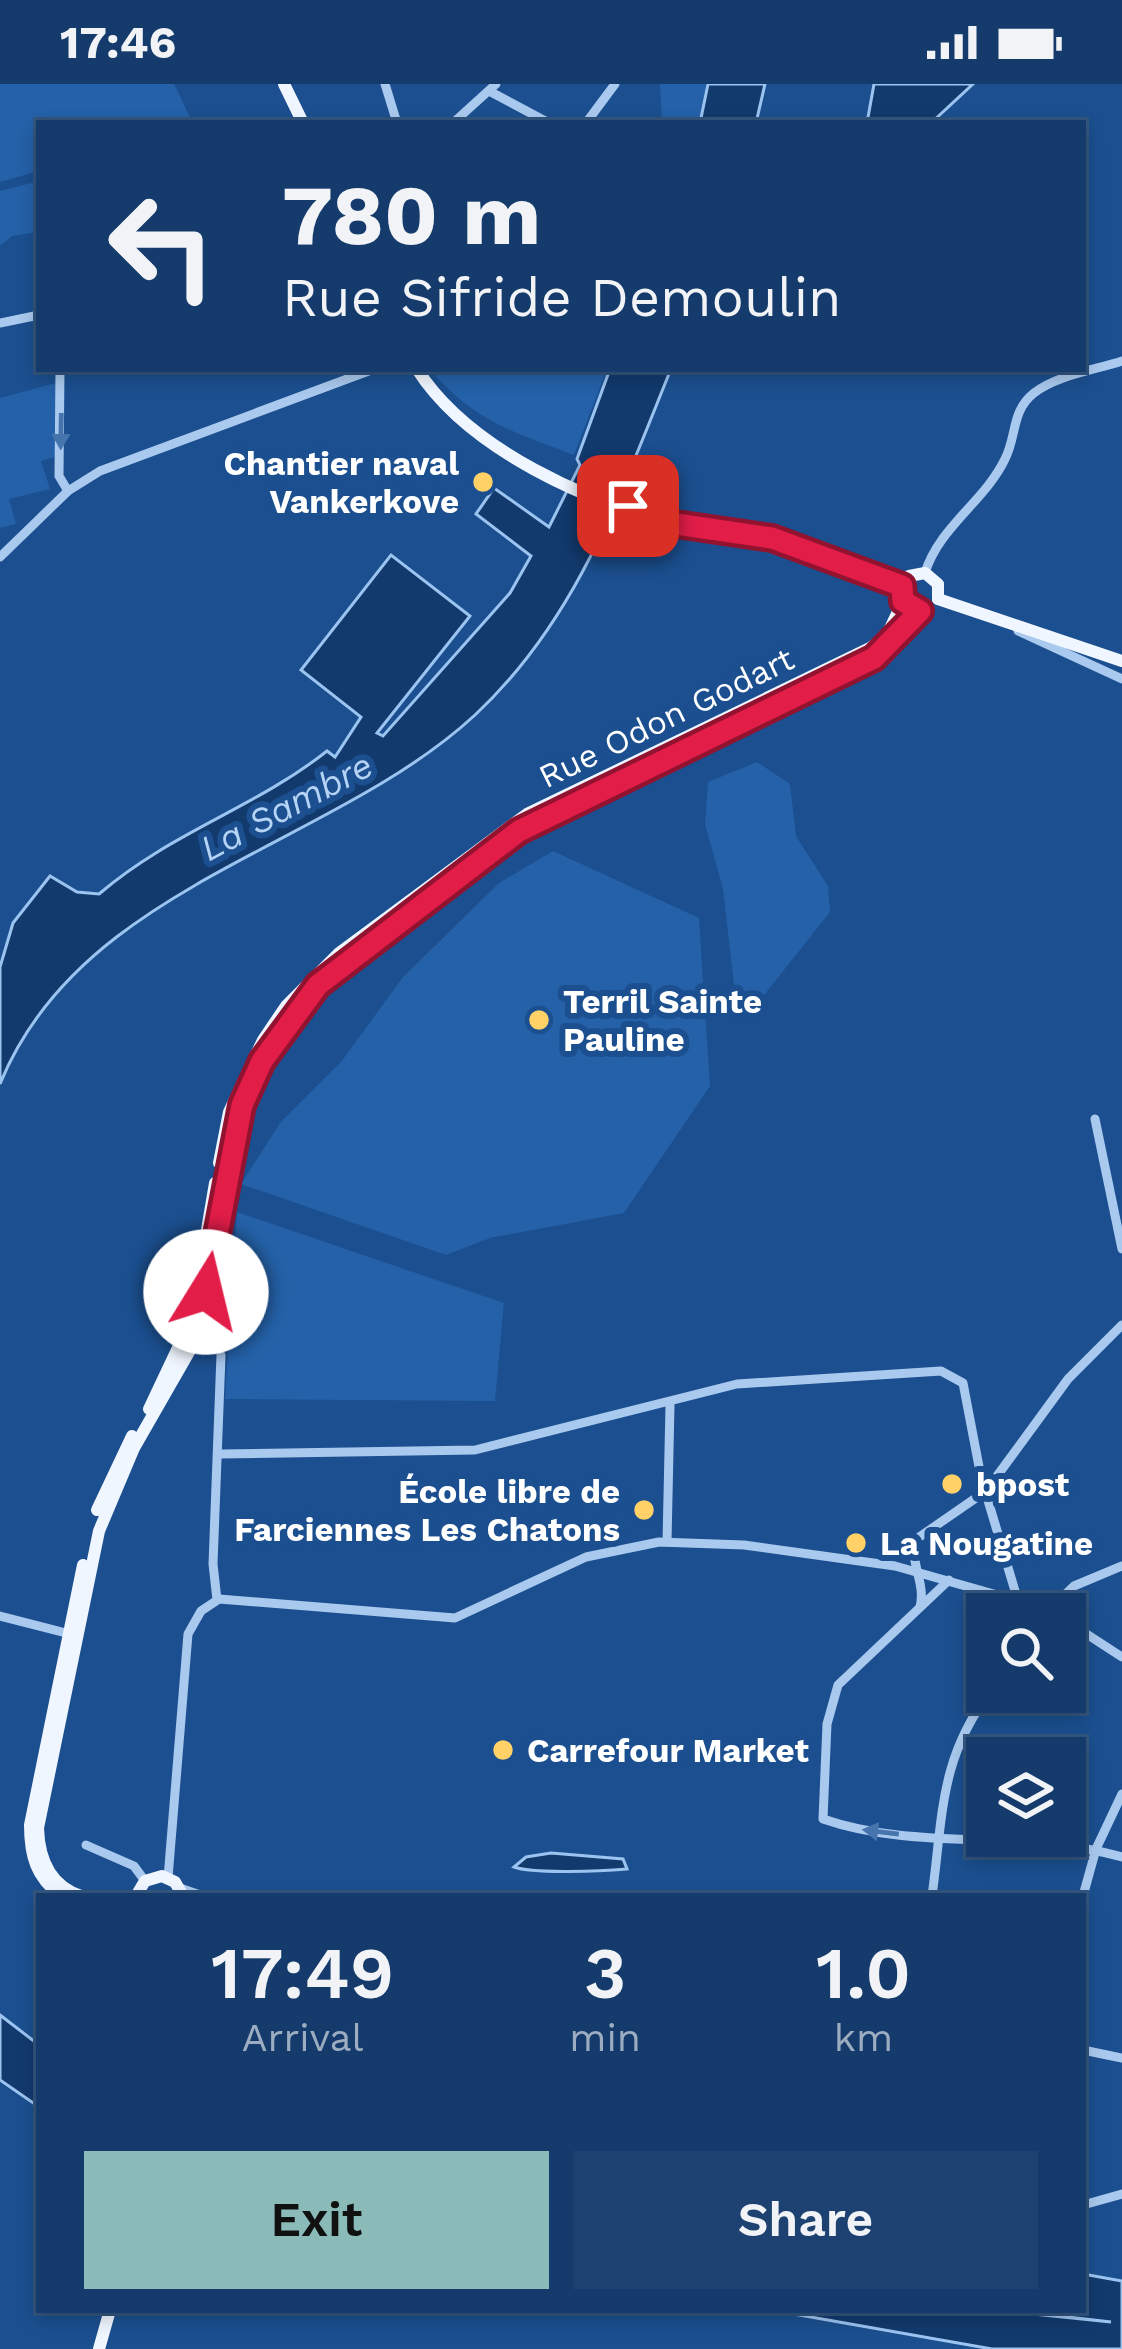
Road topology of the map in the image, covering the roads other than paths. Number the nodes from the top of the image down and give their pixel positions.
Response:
1 (284, 84) edge
2 (385, 84) edge
3 (615, 84) edge
4 (492, 87) edge
5 (302, 120) edge
6 (396, 120) edge
7 (456, 120) edge
8 (544, 120) edge
9 (588, 120) edge
10 (36, 316) edge
11 (0, 323) edge
12 (1122, 361) edge
13 (60, 372) edge
14 (366, 372) edge
15 (419, 372) edge
16 (68, 491) junction
17 (0, 557) edge
18 (925, 573) junction
19 (903, 593) junction
20 (938, 599) junction
21 (920, 611) junction
22 (1014, 628) junction
23 (1122, 662) edge
24 (1122, 679) edge
25 (1095, 1119) dead end
26 (1122, 1249) edge
27 (1122, 1325) edge
28 (221, 1355) dead end
29 (670, 1405) junction
30 (220, 1454) junction
31 (986, 1491) junction
32 (667, 1543) junction
33 (1122, 1566) edge
34 (915, 1571) junction
35 (949, 1580) junction
36 (992, 1593) edge
37 (1016, 1593) edge
38 (1069, 1593) edge
39 (217, 1600) junction
40 (920, 1607) junction
41 (0, 1616) edge
42 (73, 1634) junction
43 (1086, 1635) edge
44 (1122, 1657) edge
45 (977, 1713) edge
46 (1122, 1793) edge
47 (939, 1835) junction
48 (86, 1845) dead end
49 (1096, 1849) junction
50 (1122, 1857) edge
51 (168, 1878) junction
52 (136, 1891) edge
53 (182, 1892) edge
54 (58, 1893) edge
55 (76, 1893) edge
56 (932, 1893) edge
57 (1084, 1893) edge
58 (1086, 2051) edge
59 (1122, 2058) edge
60 (1122, 2194) edge
61 (1086, 2204) edge
62 (109, 2313) edge
63 (99, 2349) edge

1 - 5 main road
2 - 6 street
3 - 9 street
4 - 7 street
4 - 8 street
10 - 11 street
12 - 18 street
13 -> 16 street
14 - 16 street
15 - 19 main road
16 - 17 street
18 - 19 main road
18 - 20 main road
19 - 21 main road
19 - 42 main road, Rue Odon Godart
20 - 21 main road
20 - 22 main road
21 - 42 main road, Rue Odon Godart
22 - 23 main road
22 - 24 street
25 - 26 street
27 - 31 street
28 - 30 street
29 - 30 street
29 - 31 street
29 - 32 street
30 - 39 street
31 - 34 street
31 - 37 street
32 - 34 street
32 - 39 street
33 - 38 street
34 - 35 street
34 - 40 street
35 - 36 street
35 - 40 street
39 - 51 street
47 -> 40 street
41 - 42 street
42 - 54 main road, Rue Odon Godart
42 - 55 main road, Rue Odon Godart
43 - 44 street
45 - 47 street
46 - 49 street
47 - 49 street
47 - 56 street
48 - 52 street
49 - 50 street
49 - 57 street
51 - 52 main road
51 - 53 main road
58 - 59 street
60 - 61 street
62 - 63 main road

